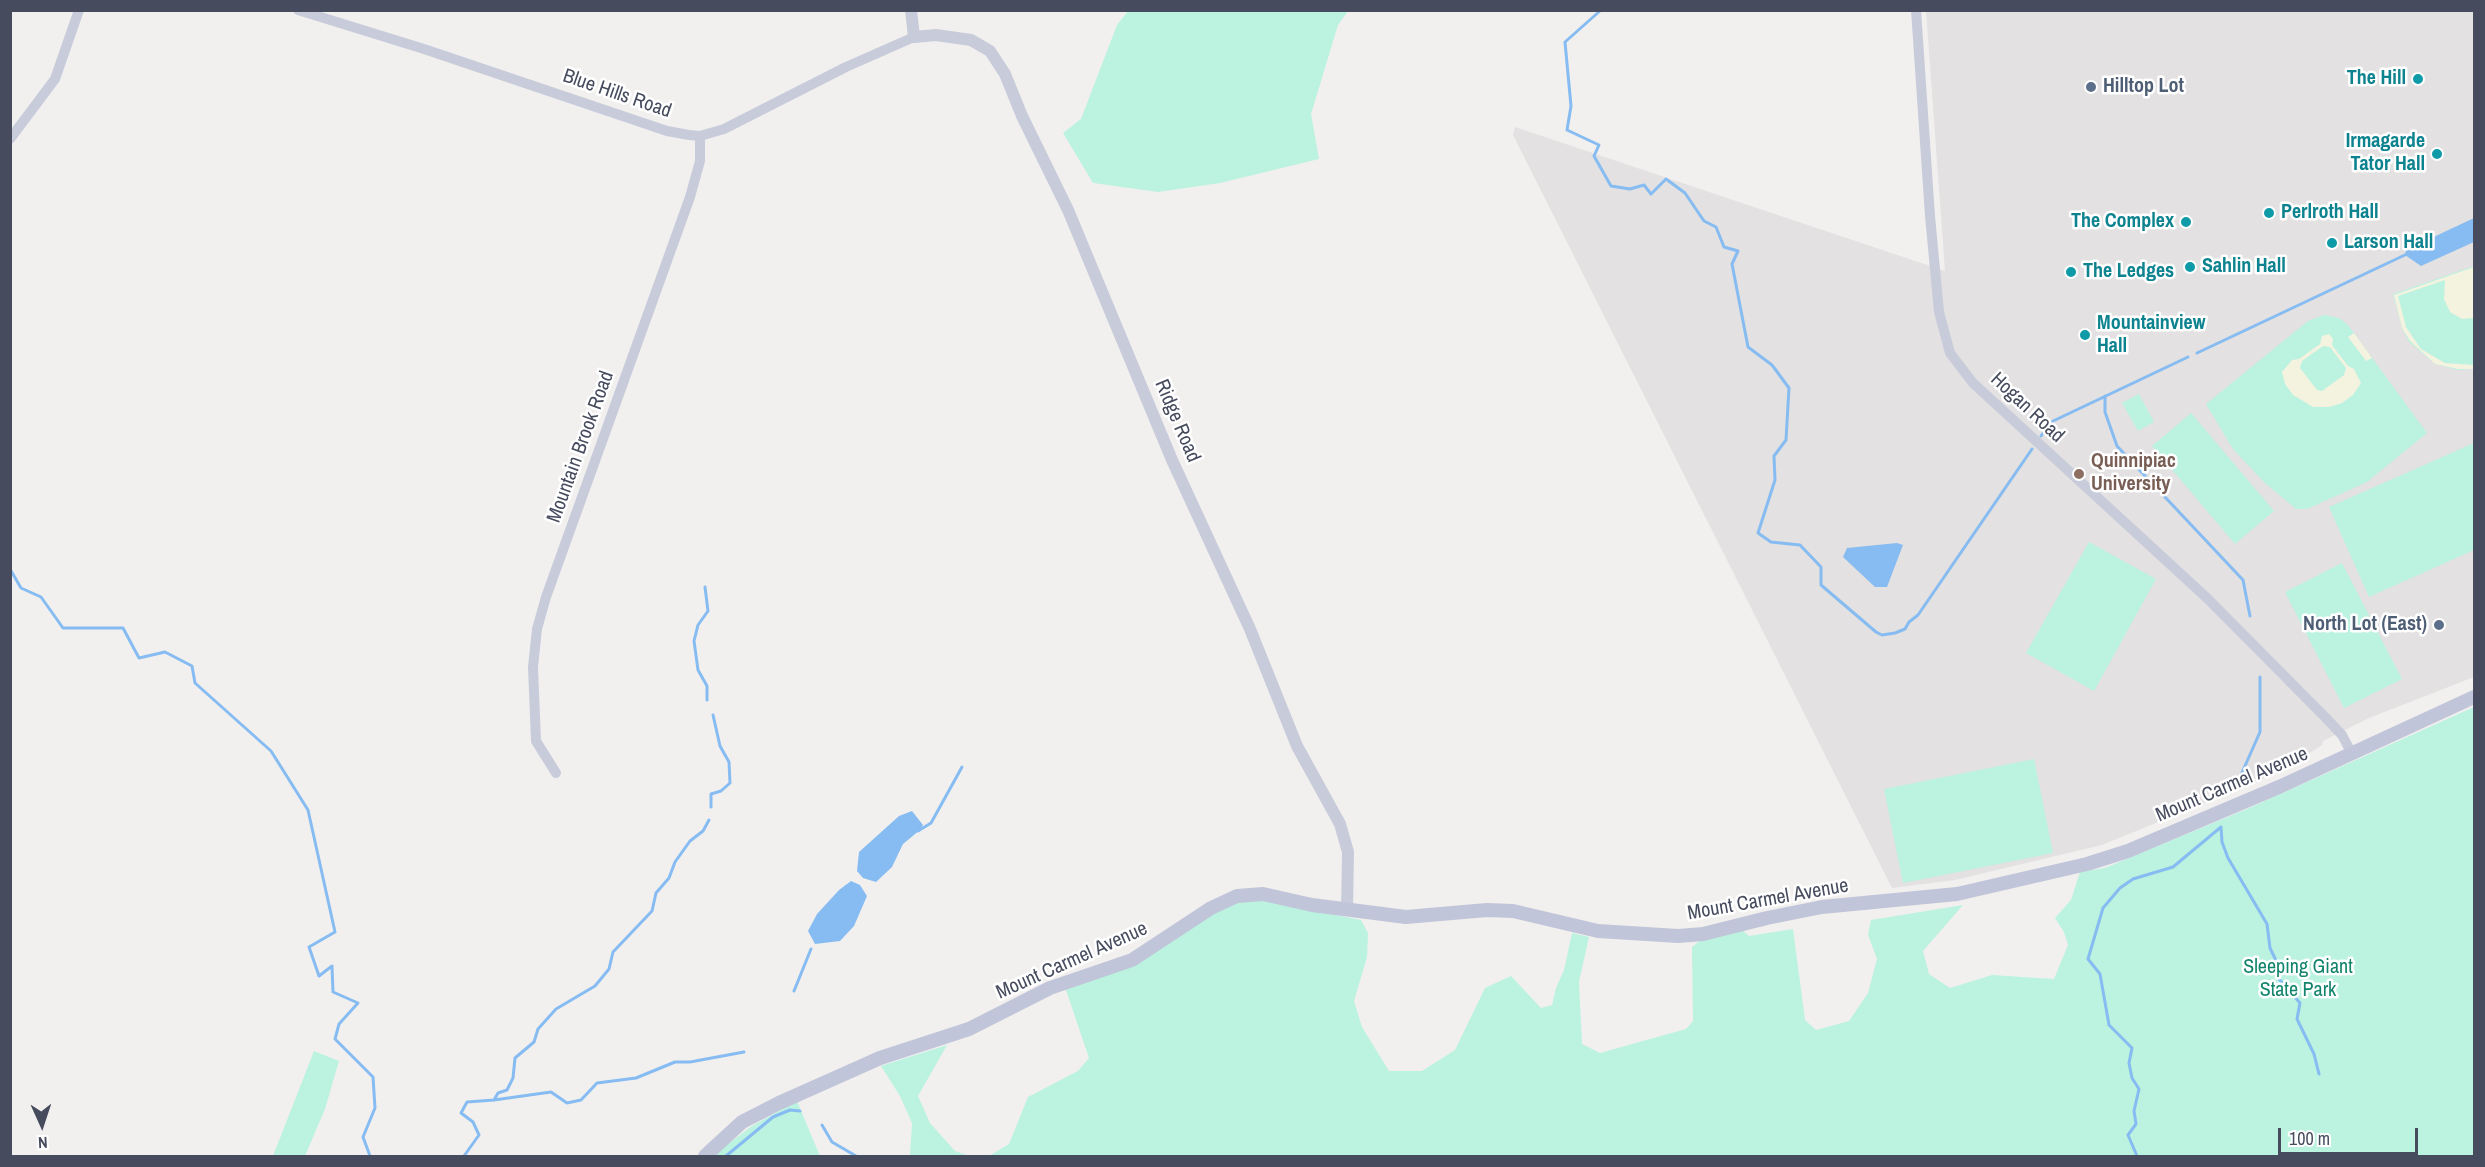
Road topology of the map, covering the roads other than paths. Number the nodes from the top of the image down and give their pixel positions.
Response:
1 (79, 10) edge
2 (298, 10) edge
3 (911, 10) edge
4 (1916, 10) edge
5 (914, 37) junction
6 (700, 135) junction
7 (10, 139) edge
8 (2475, 697) edge
9 (2352, 754) junction
10 (556, 773) dead end
11 (1347, 910) junction
12 (705, 1156) edge

1 - 7 street
2 - 6 street, Blue Hills Road
3 - 5 street
4 - 9 street, Hogan Road
5 - 6 street, Blue Hills Road
5 - 11 street, Ridge Road
6 - 10 street, Mountain Brook Road
8 - 9 main road, Mount Carmel Avenue
9 - 11 main road, Mount Carmel Avenue
11 - 12 main road, Mount Carmel Avenue

